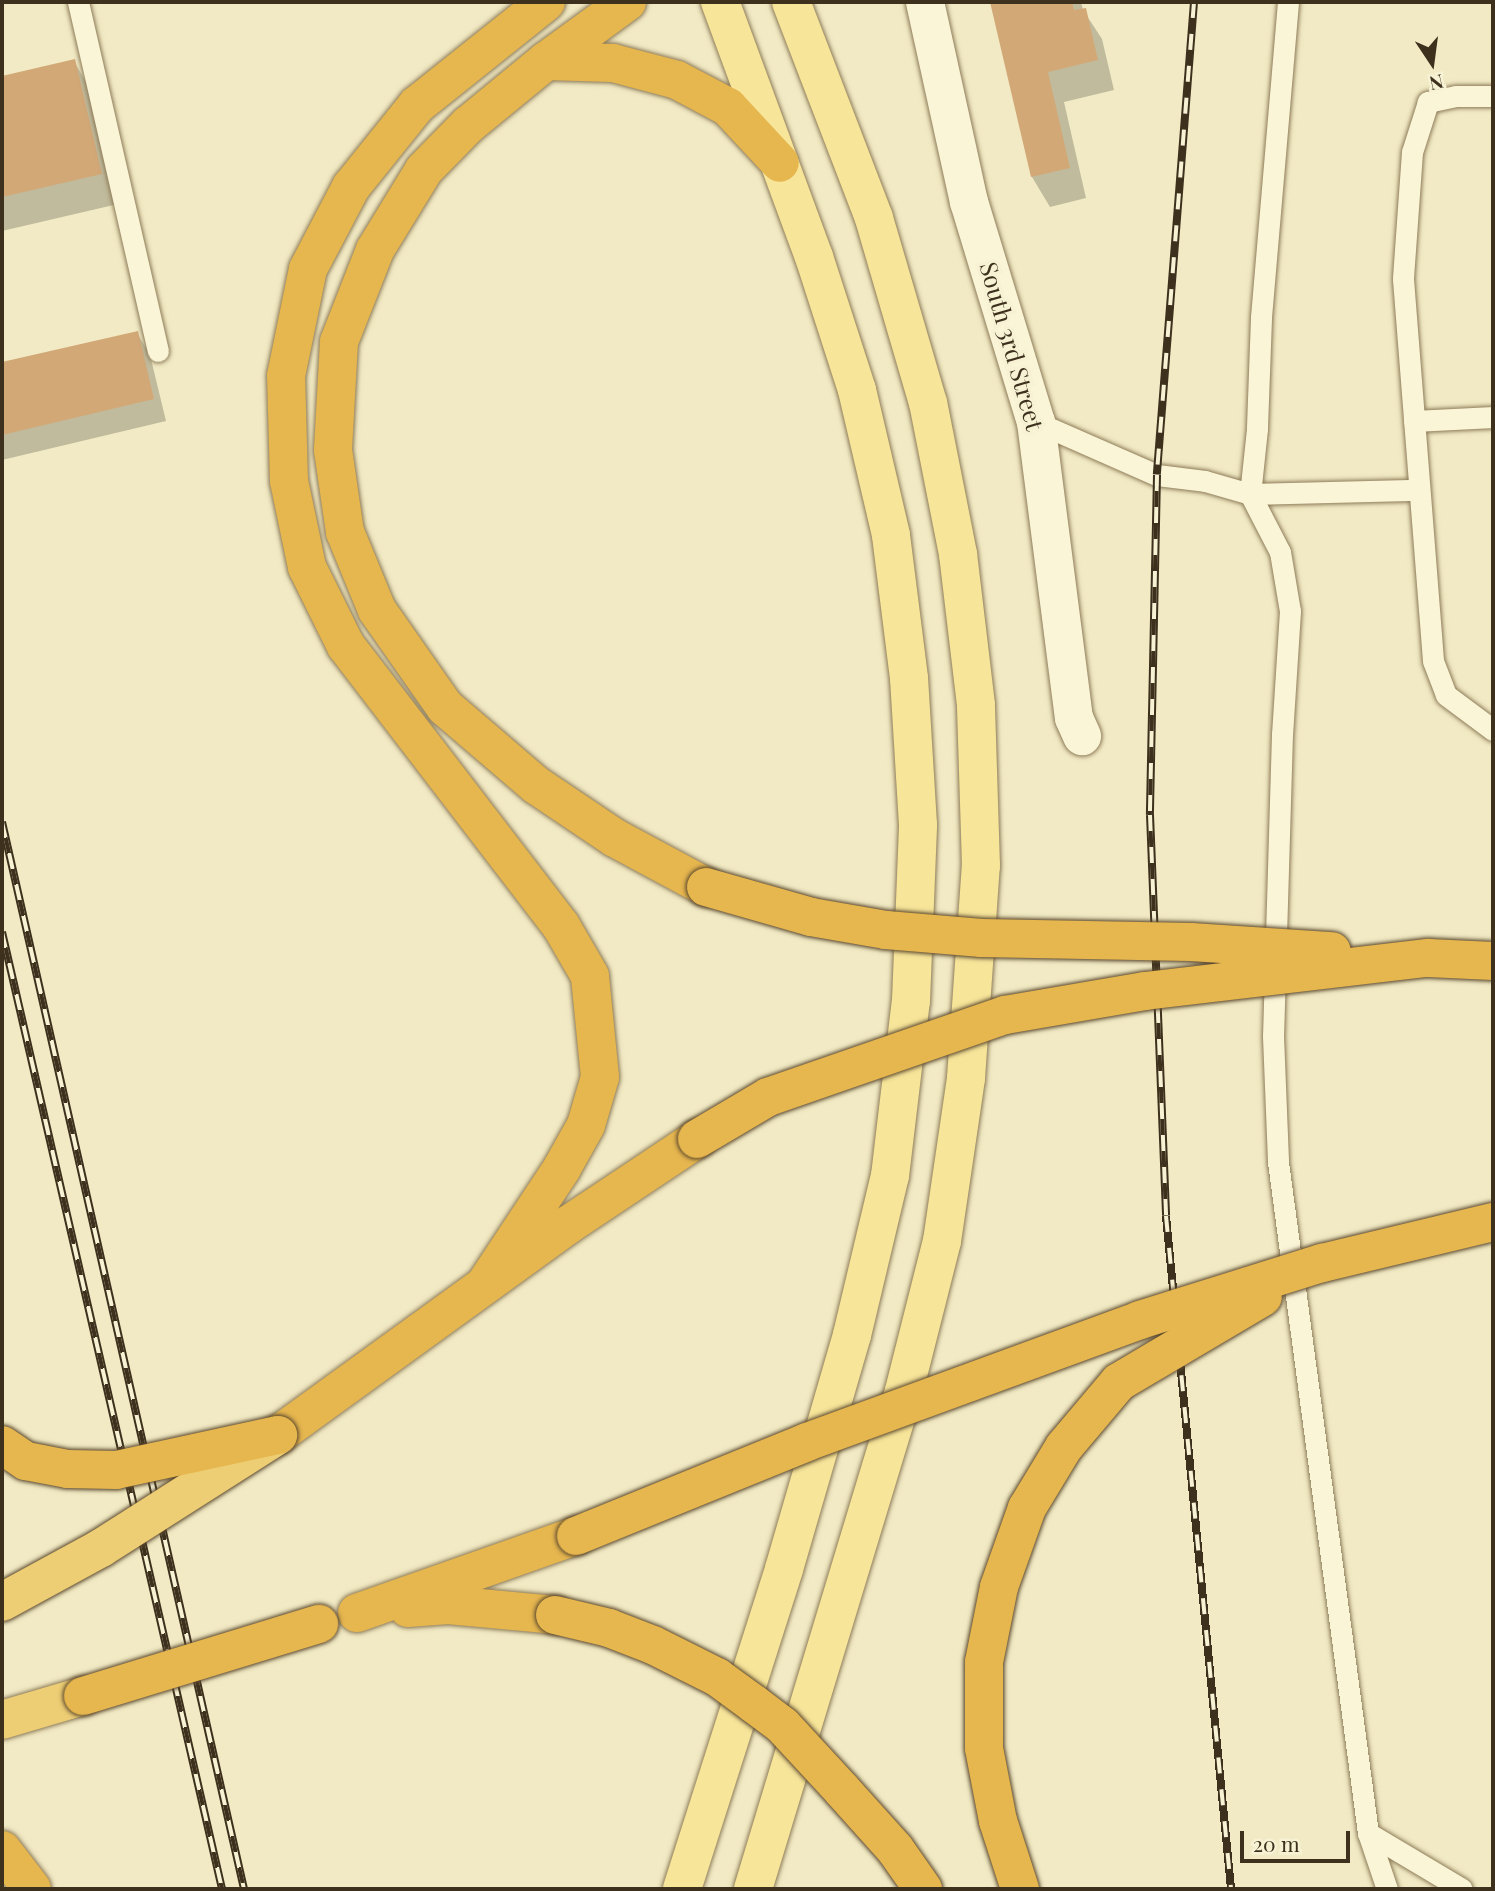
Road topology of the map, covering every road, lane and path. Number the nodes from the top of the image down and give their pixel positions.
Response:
1 (78, 2) edge
2 (546, 2) edge
3 (627, 2) edge
4 (720, 2) edge
5 (791, 2) edge
6 (925, 2) edge
7 (1288, 2) edge
8 (546, 61) junction
9 (1493, 96) edge
10 (780, 163) junction
11 (158, 351) dead end
12 (1493, 417) edge
13 (1414, 421) junction
14 (1036, 422) junction
15 (1419, 490) junction
16 (1250, 494) junction
17 (1493, 730) edge
18 (1082, 736) dead end
19 (1428, 958) junction
20 (1493, 961) edge
21 (1493, 1222) edge
22 (1322, 1263) junction
23 (486, 1283) junction
24 (278, 1435) junction
25 (2, 1445) edge
26 (2, 1602) edge
27 (357, 1613) junction
28 (2, 1720) edge
29 (1368, 1833) junction
30 (2, 1850) edge
31 (33, 1889) edge
32 (682, 1889) edge
33 (752, 1889) edge
34 (923, 1889) edge
35 (1020, 1889) edge
36 (1387, 1889) edge
37 (1462, 1889) edge

1 - 11 lane
2 - 23 highway
3 - 8 highway
4 - 10 main road
5 - 33 main road
6 - 14 street, South 3rd Street
7 - 16 lane
8 - 10 highway
8 - 19 highway, bridge
9 - 13 lane
10 - 32 main road
12 - 13 lane
13 - 15 lane
14 - 16 lane
14 - 18 street, South 3rd Street
15 - 16 lane
15 - 17 lane
16 - 29 lane
19 - 20 highway, bridge
19 - 23 highway, bridge
21 - 22 highway, bridge
22 - 27 highway, bridge
22 - 35 highway, bridge
23 - 24 highway
24 - 25 highway, bridge
24 - 26 highway, bridge
27 - 28 highway, bridge
27 - 34 highway, bridge
29 - 36 lane
29 - 37 lane
30 - 31 highway

